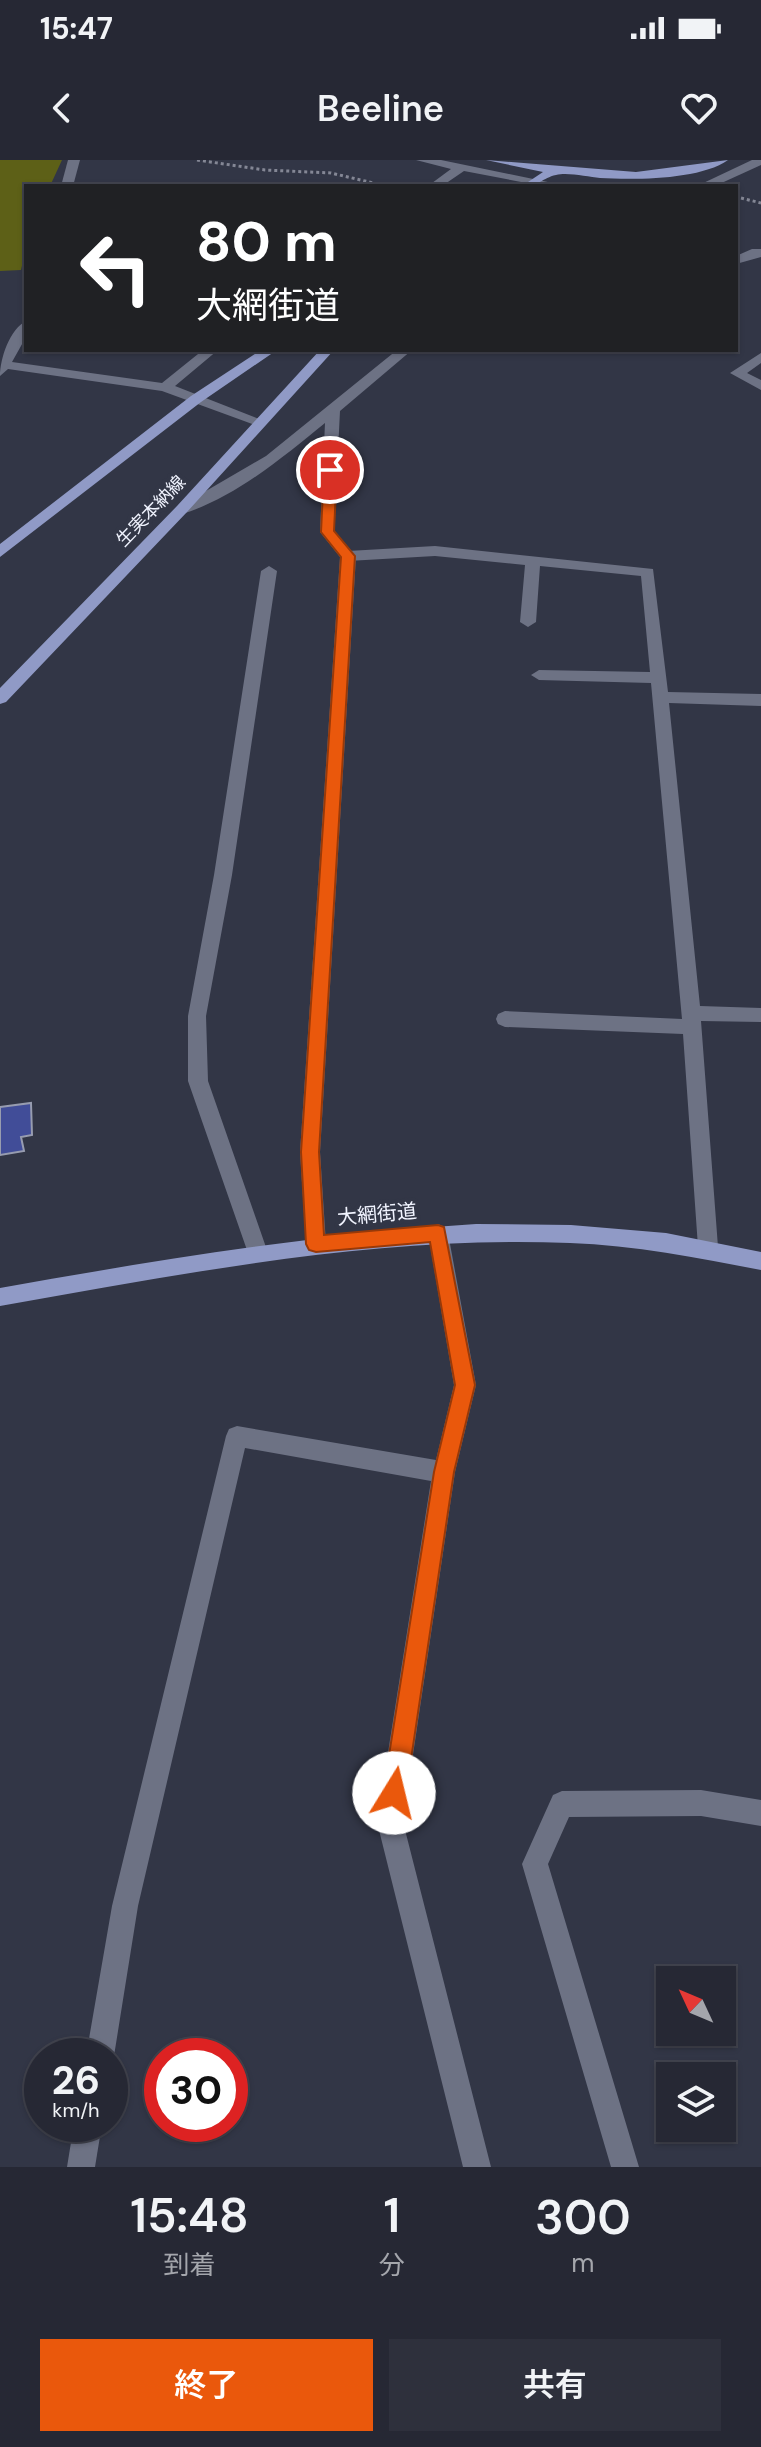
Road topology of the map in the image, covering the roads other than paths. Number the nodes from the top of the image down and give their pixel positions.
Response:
1 (74, 160) edge
2 (422, 160) edge
3 (492, 160) edge
4 (574, 160) edge
5 (597, 160) edge
6 (722, 160) edge
7 (761, 160) edge
8 (461, 168) junction
9 (68, 184) edge
10 (437, 184) edge
11 (532, 184) edge
12 (550, 184) edge
13 (555, 184) edge
14 (709, 184) edge
15 (761, 253) edge
16 (738, 259) edge
17 (24, 328) edge
18 (209, 352) edge
19 (267, 352) edge
20 (325, 352) edge
21 (402, 352) edge
22 (761, 357) edge
23 (2, 367) edge
24 (761, 386) edge
25 (165, 387) junction
26 (196, 399) junction
27 (333, 407) junction
28 (260, 422) junction
29 (182, 509) junction
30 (0, 552) edge
31 (348, 556) junction
32 (533, 560) junction
33 (269, 571) dead end
34 (528, 622) dead end
35 (539, 675) dead end
36 (660, 678) junction
37 (662, 697) junction
38 (0, 698) edge
39 (761, 700) edge
40 (761, 1015) edge
41 (505, 1019) dead end
42 (691, 1020) junction
43 (438, 1233) junction
44 (316, 1244) junction
45 (708, 1247) junction
46 (258, 1253) junction
47 (761, 1261) edge
48 (0, 1297) edge
49 (444, 1472) junction
50 (761, 1813) edge
51 (103, 2038) edge
52 (85, 2142) edge
53 (81, 2167) edge
54 (477, 2167) edge
55 (625, 2167) edge

1 - 9 street
2 - 8 street
3 - 6 main road
4 - 11 main road
5 - 13 main road
7 - 14 street
8 - 10 street
8 - 12 street
15 - 16 street
17 - 23 street
18 - 25 street
19 - 26 main road
20 - 28 main road, 生実本納線
21 - 27 street
22 - 24 street
23 - 25 street
25 - 26 street
26 - 28 street
26 - 30 main road
27 - 29 street
27 - 31 street
28 - 29 main road, 生実本納線
29 - 38 main road, 生実本納線
31 - 32 street
31 - 44 street
32 - 34 street
32 - 36 street
33 - 46 street
35 - 36 street
36 - 37 street
37 - 39 street
37 - 42 street
40 - 42 street
41 - 42 street
42 - 45 street
43 - 44 main road, 大網街道
43 - 45 main road, 大網街道
43 - 49 street
44 - 46 main road, 大網街道
45 - 47 main road, 大網街道
46 - 48 main road, 大網街道
49 - 51 street
49 - 54 street
50 - 55 street
52 - 53 street

